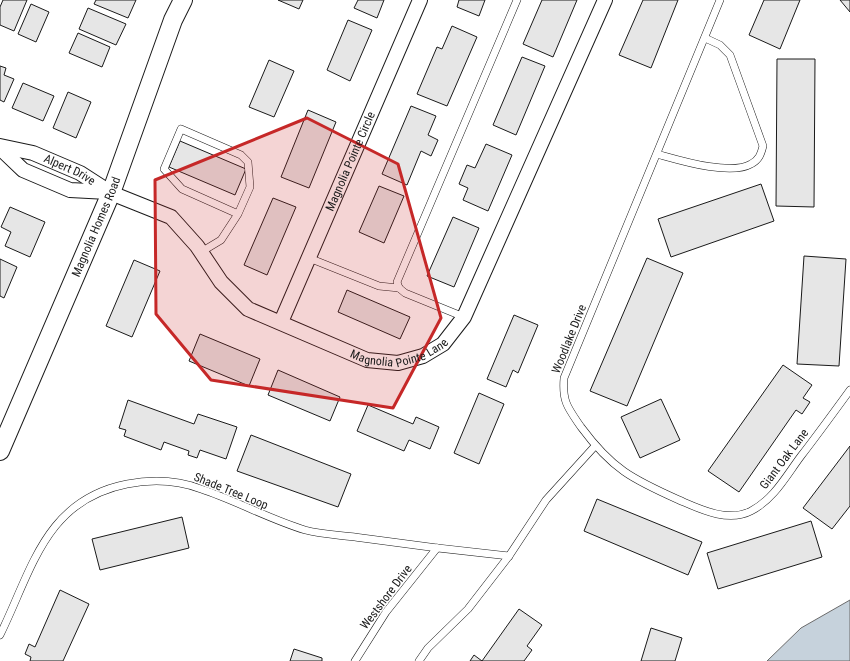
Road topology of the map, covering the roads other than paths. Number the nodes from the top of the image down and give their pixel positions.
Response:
1 (183, 0) edge
2 (420, 0) edge
3 (517, 0) edge
4 (605, 0) edge
5 (720, 0) edge
6 (705, 38) junction
7 (0, 147) edge
8 (657, 154) junction
9 (111, 193) junction
10 (238, 214) junction
11 (201, 252) junction
12 (309, 258) junction
13 (399, 288) junction
14 (464, 317) junction
15 (281, 322) junction
16 (850, 390) edge
17 (595, 446) junction
18 (0, 450) edge
19 (437, 548) junction
20 (509, 556) junction
21 (0, 635) edge
22 (356, 661) edge
23 (419, 661) edge

1 - 9 street, Magnolia Homes Road
2 - 12 street, Magnolia Pointe Circle
3 - 13 lane
4 - 14 street, Magnolia Pointe Lane
5 - 6 lane, Woodlake Drive
6 - 8 lane, Woodlake Drive
6 - 8 lane
7 - 9 street, Alpert Drive
7 - 9 street, Alpert Drive
8 - 17 lane, Woodlake Drive
9 - 11 street, Magnolia Pointe Lane
9 - 18 street, Magnolia Homes Road
10 - 10 lane
10 - 11 lane
11 - 15 street, Magnolia Pointe Lane
12 - 13 lane
12 - 15 street, Magnolia Pointe Circle
13 - 14 lane
14 - 15 street, Magnolia Pointe Lane
16 - 17 lane, Giant Oak Lane
17 - 20 lane
19 - 20 lane, Shade Tree Loop
19 - 21 lane, Shade Tree Loop
19 - 22 lane, Westshore Drive
20 - 23 lane

